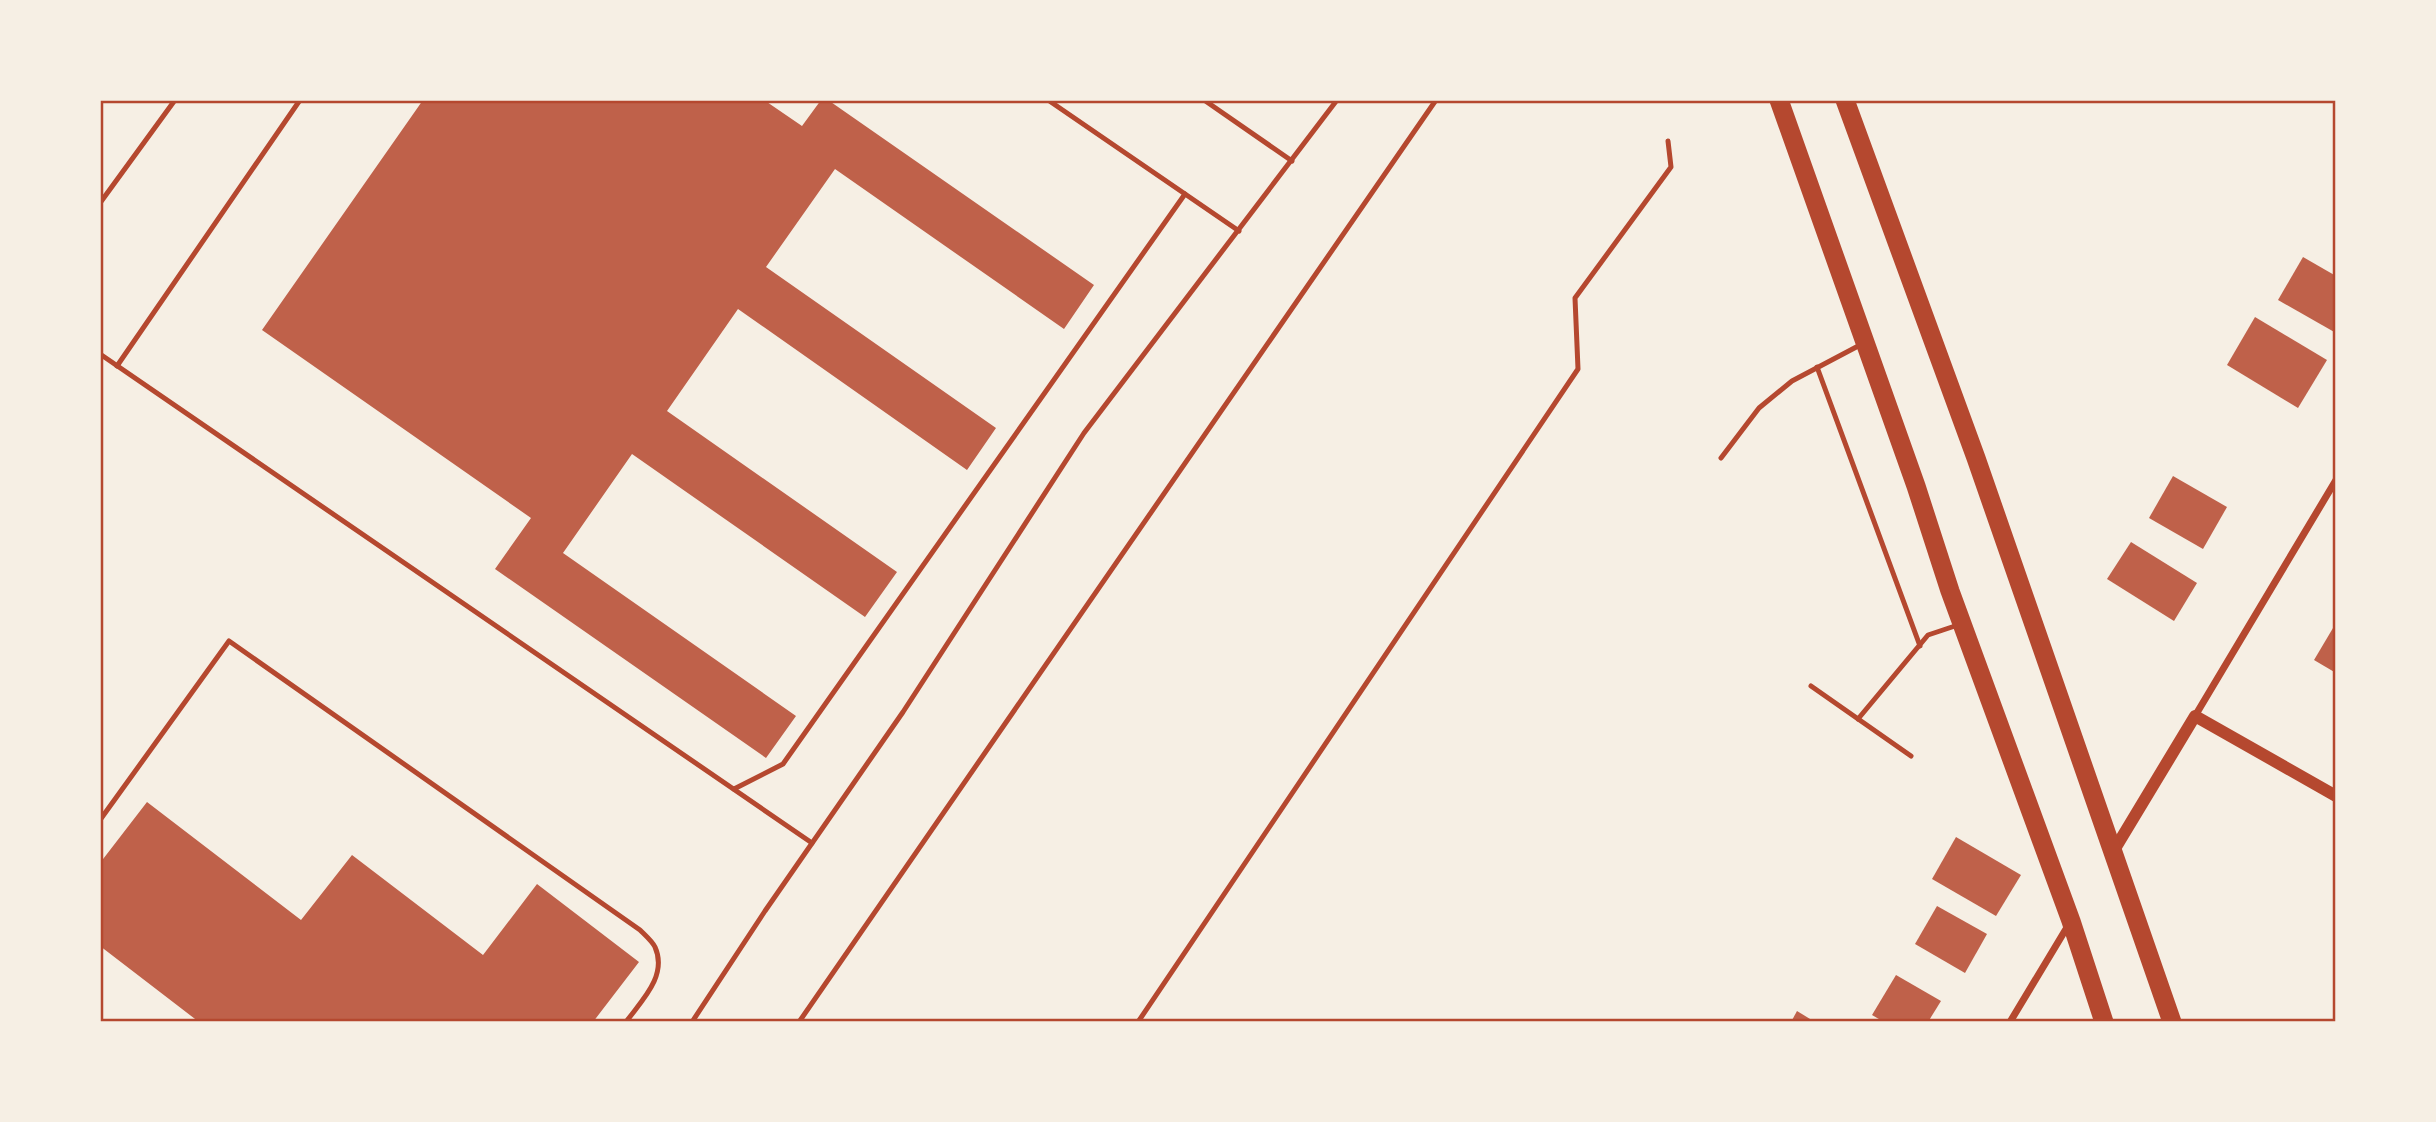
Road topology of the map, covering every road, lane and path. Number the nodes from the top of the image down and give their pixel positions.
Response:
1 (174, 100) edge
2 (300, 100) edge
3 (1048, 100) edge
4 (1204, 100) edge
5 (1337, 100) edge
6 (1436, 100) edge
7 (1779, 100) edge
8 (1845, 100) edge
9 (1668, 141) dead end
10 (1292, 161) junction
11 (1185, 194) junction
12 (100, 204) edge
13 (1239, 232) junction
14 (1865, 343) junction
15 (100, 354) edge
16 (117, 366) junction
17 (1817, 368) junction
18 (1721, 458) dead end
19 (2336, 481) edge
20 (1961, 624) junction
21 (1920, 646) junction
22 (1811, 686) dead end
23 (2195, 716) junction
24 (1858, 719) junction
25 (1911, 756) dead end
26 (734, 789) junction
27 (2336, 796) edge
28 (100, 820) edge
29 (812, 843) junction
30 (2113, 852) junction
31 (2071, 921) junction
32 (626, 1022) edge
33 (692, 1022) edge
34 (799, 1022) edge
35 (1138, 1022) edge
36 (2010, 1022) edge
37 (2104, 1022) edge
38 (2172, 1022) edge

1 - 12 lane
2 - 16 lane
3 - 11 lane
4 - 10 lane
5 - 10 lane
6 - 34 lane
7 - 14 highway
8 - 30 highway
9 - 35 lane
10 - 13 lane
11 - 13 lane
11 - 26 lane
13 - 29 lane
14 - 17 lane
14 - 20 highway
15 - 16 lane
16 - 26 lane
17 - 18 lane
17 - 21 lane
19 - 23 street
20 - 21 lane
20 - 31 highway
21 - 24 lane
22 - 24 lane
23 - 27 street
23 - 30 street
24 - 25 lane
26 - 29 lane
28 - 32 lane
29 - 33 lane
30 - 38 highway
31 - 36 street
31 - 37 highway

